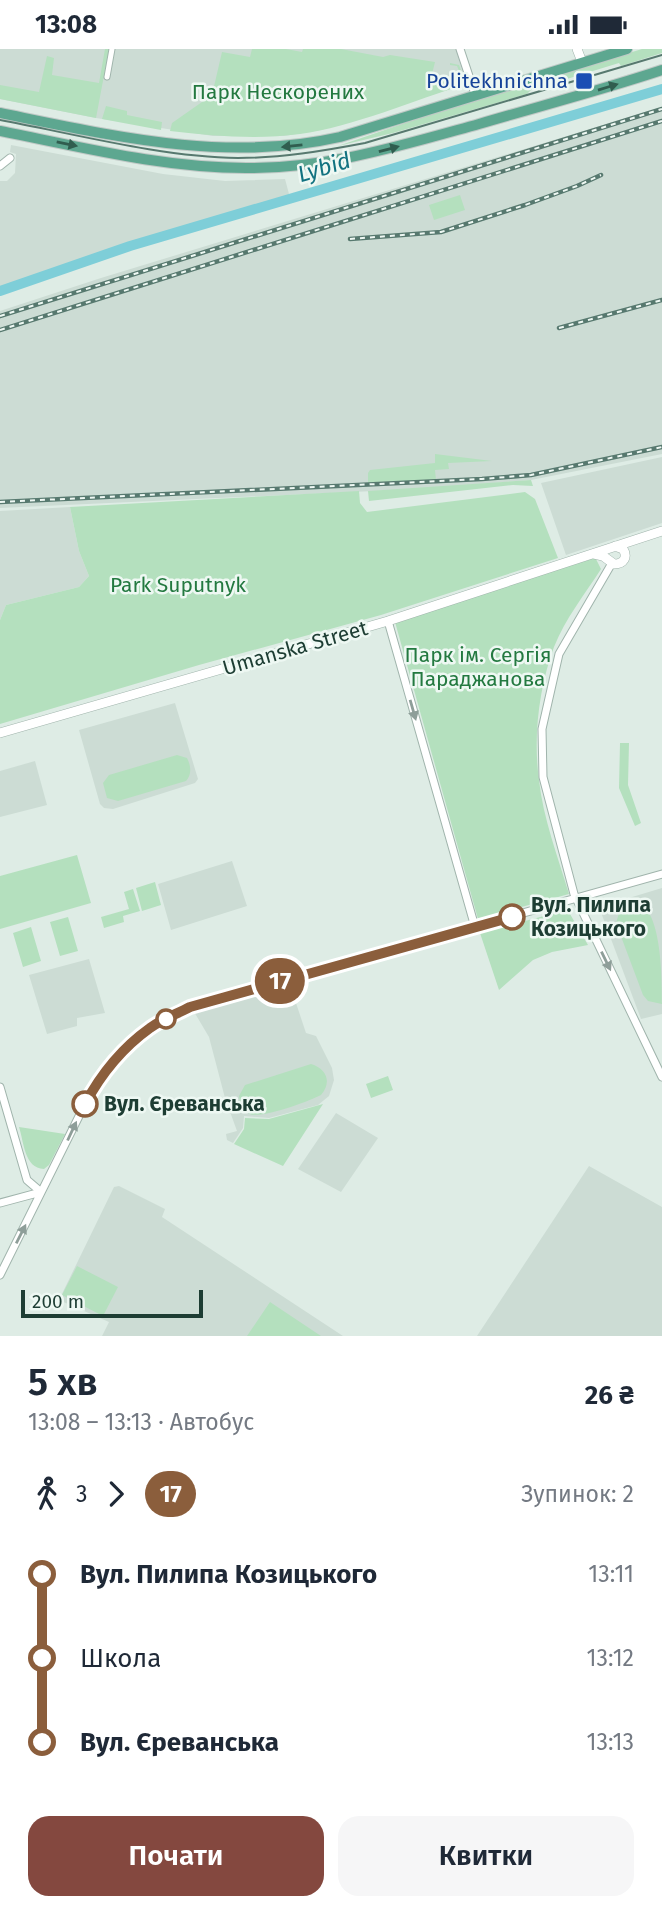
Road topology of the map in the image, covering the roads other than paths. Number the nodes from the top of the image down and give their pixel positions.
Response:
1 (112, 49) edge
2 (460, 49) edge
3 (577, 49) edge
4 (627, 49) edge
5 (582, 62) junction
6 (662, 69) edge
7 (107, 77) dead end
8 (475, 94) junction
9 (0, 113) edge
10 (0, 131) edge
11 (10, 158) dead end
12 (0, 166) edge
13 (662, 531) edge
14 (635, 541) junction
15 (615, 546) junction
16 (625, 554) junction
17 (588, 555) junction
18 (611, 562) junction
19 (388, 621) junction
20 (0, 733) edge
21 (662, 874) edge
22 (576, 899) junction
23 (475, 927) junction
24 (662, 1077) edge
25 (0, 1087) edge
26 (41, 1192) junction
27 (0, 1203) edge
28 (0, 1275) edge

1 - 7 street
2 - 8 street
3 - 5 street
4 - 5 main road
5 - 8 main road
10 -> 6 main road
8 -> 9 main road
11 - 12 street
13 - 14 street, Umanska Street
14 - 15 street, Umanska Street
14 - 16 street
15 - 16 street
15 - 17 street, Umanska Street
15 - 18 street
16 - 18 street
17 - 18 street
17 - 19 street, Umanska Street
18 - 22 street
19 - 20 street, Umanska Street
19 -> 23 street
21 - 22 street
22 - 23 street
22 -> 24 street
26 -> 23 street
25 - 26 street
26 - 27 street
28 -> 26 street

